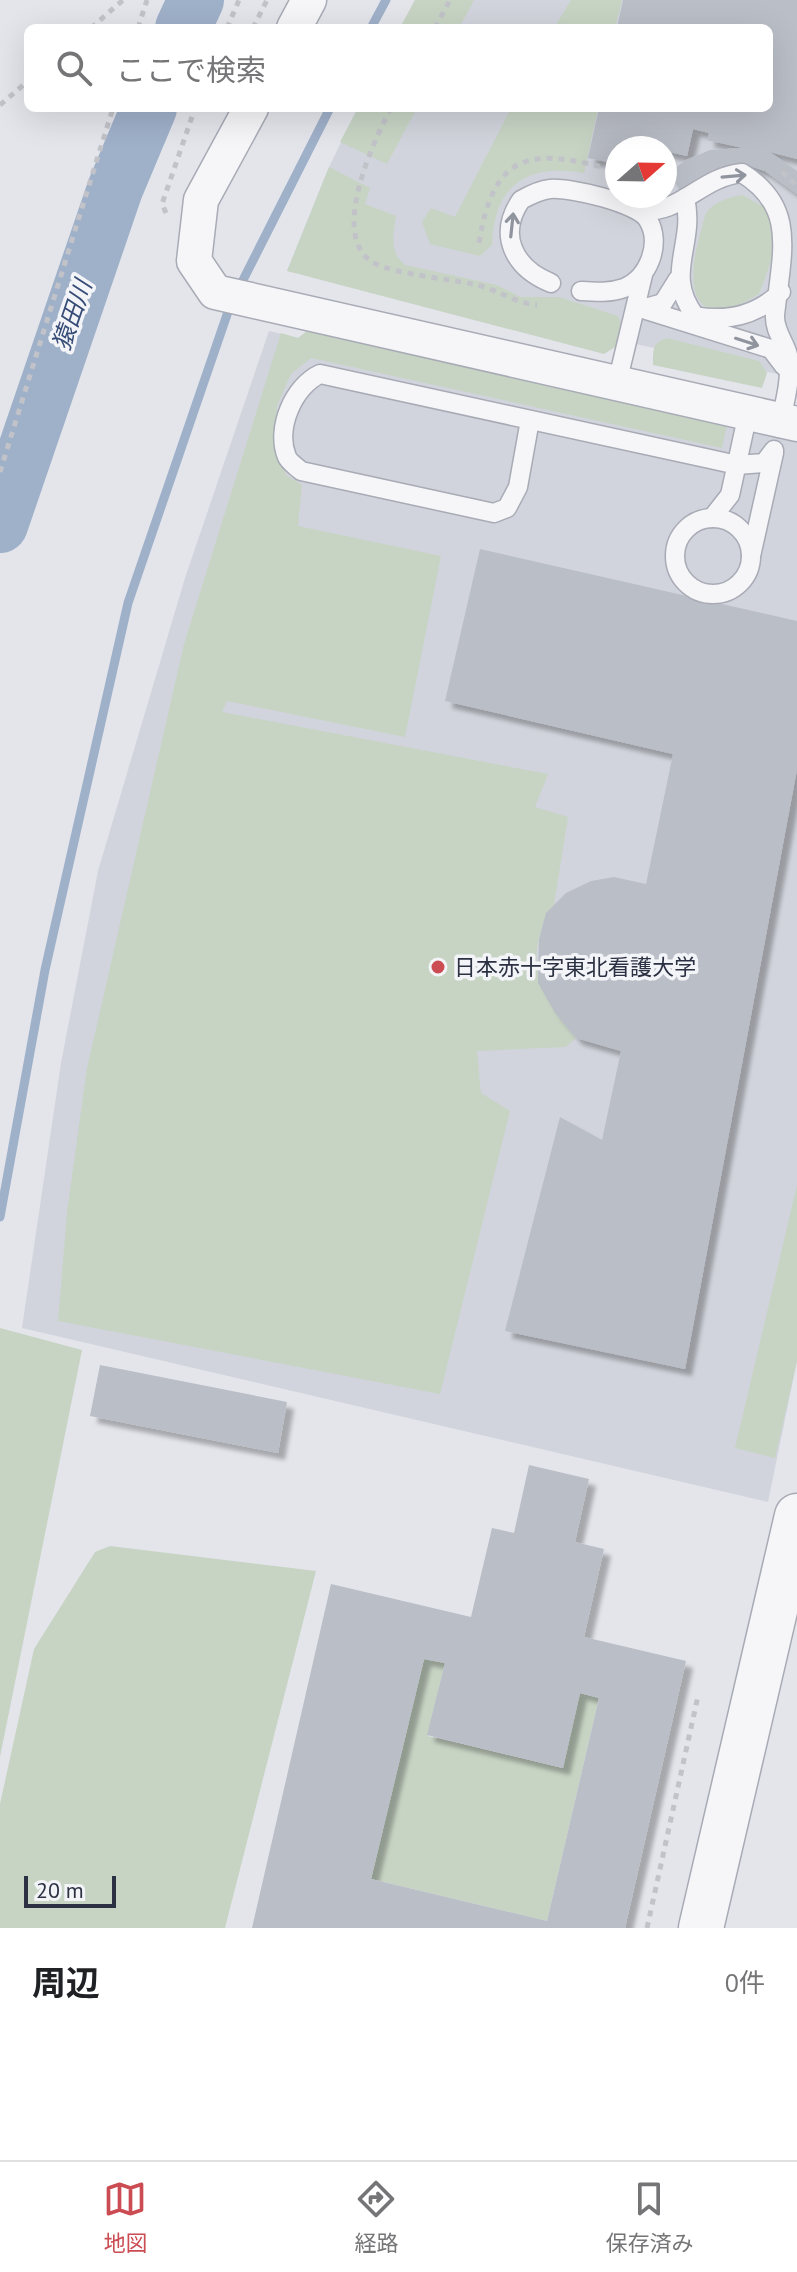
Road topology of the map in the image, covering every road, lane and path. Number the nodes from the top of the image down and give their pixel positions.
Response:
1 (123, 0) edge
2 (147, 0) edge
3 (239, 0) edge
4 (267, 0) edge
5 (309, 0) edge
6 (450, 0) edge
7 (96, 24) edge
8 (139, 24) edge
9 (229, 24) edge
10 (255, 24) edge
11 (296, 24) edge
12 (437, 24) edge
13 (24, 84) edge
14 (0, 105) edge
15 (112, 112) edge
16 (249, 112) edge
17 (389, 112) edge
18 (788, 177) dead end
19 (797, 186) edge
20 (685, 198) junction
21 (639, 210) junction
22 (643, 275) junction
23 (678, 279) junction
24 (551, 283) dead end
25 (581, 291) dead end
26 (781, 292) junction
27 (546, 306) dead end
28 (641, 308) junction
29 (789, 374) junction
30 (617, 383) junction
31 (530, 420) junction
32 (768, 430) edge
33 (710, 459) junction
34 (0, 472) edge
35 (735, 473) junction
36 (712, 518) junction
37 (751, 556) junction
38 (797, 1516) edge
39 (698, 1696) dead end
40 (647, 1928) edge
41 (701, 1928) edge

1 - 7 path
2 - 8 path
3 - 9 path
4 - 10 path
5 - 11 street
6 - 12 path
13 - 14 path
15 - 34 path
16 - 30 street
17 - 27 path
18 - 19 path
20 - 21 lane
20 - 23 lane
20 -> 26 lane
21 - 22 lane
24 -> 21 lane
22 - 25 lane
22 - 28 lane
23 - 26 lane
23 - 28 lane
26 - 29 lane
28 -> 29 lane
28 - 30 lane
29 - 32 lane
30 - 32 street
31 - 31 lane
31 - 33 lane
32 - 33 lane
32 - 35 lane
32 - 35 lane
32 - 37 lane
33 - 35 lane
35 - 36 lane
36 - 37 lane
36 - 37 lane
38 - 41 street
39 - 40 path

